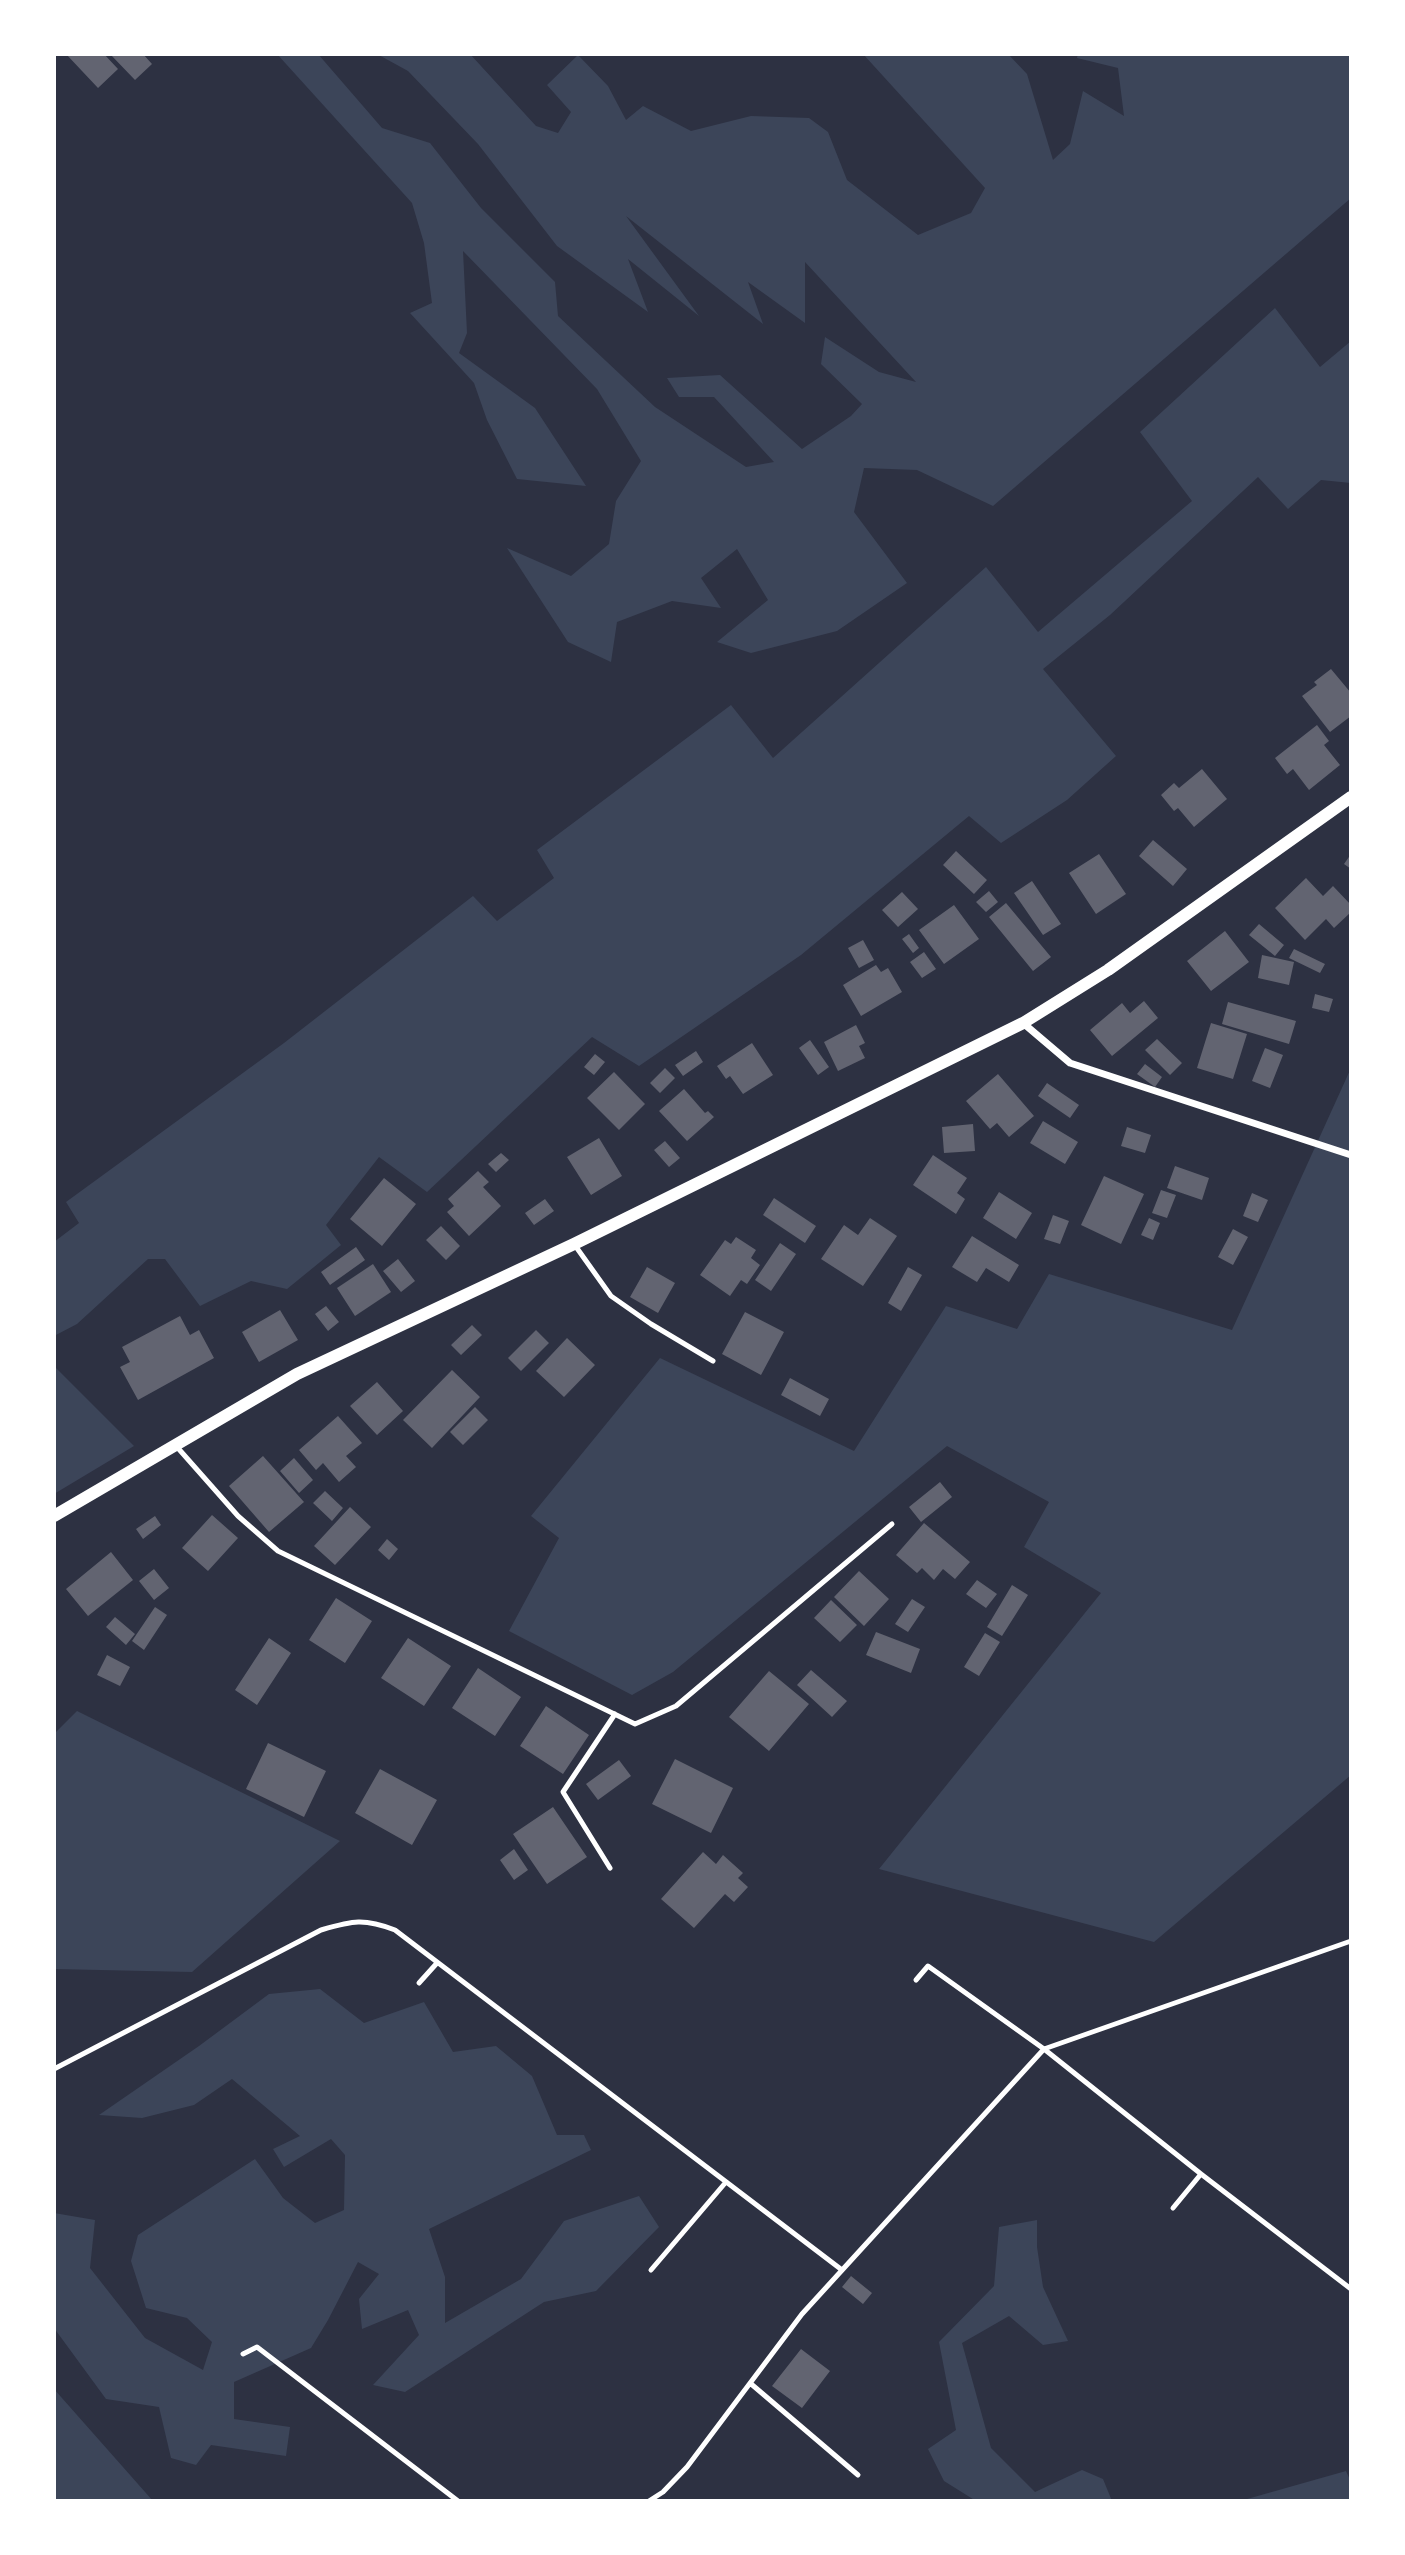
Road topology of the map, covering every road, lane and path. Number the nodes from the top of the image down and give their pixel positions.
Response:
1 (1351, 797) edge
2 (1023, 1023) junction
3 (1351, 1155) edge
4 (574, 1244) junction
5 (713, 1361) dead end
6 (174, 1444) junction
7 (54, 1517) edge
8 (892, 1524) dead end
9 (615, 1714) junction
10 (610, 1868) dead end
11 (1351, 1941) edge
12 (437, 1963) junction
13 (916, 1980) dead end
14 (419, 1983) dead end
15 (1044, 2049) junction
16 (54, 2068) edge
17 (1201, 2174) junction
18 (726, 2182) junction
19 (1173, 2208) dead end
20 (651, 2270) dead end
21 (842, 2270) junction
22 (1351, 2290) edge
23 (243, 2354) dead end
24 (750, 2384) junction
25 (858, 2475) dead end
26 (458, 2501) edge
27 (649, 2501) edge

1 - 2 street
2 - 3 street
2 - 4 street
4 - 5 lane
4 - 6 street
6 - 7 street
6 - 9 lane
8 - 9 lane
9 - 10 lane
11 - 15 lane
12 - 14 lane
12 - 16 lane
12 - 18 lane
13 - 15 lane
15 - 17 lane
15 - 21 lane
17 - 19 lane
17 - 22 lane
18 - 20 lane
18 - 21 lane
21 - 24 lane
23 - 26 lane
24 - 25 lane
24 - 27 lane

